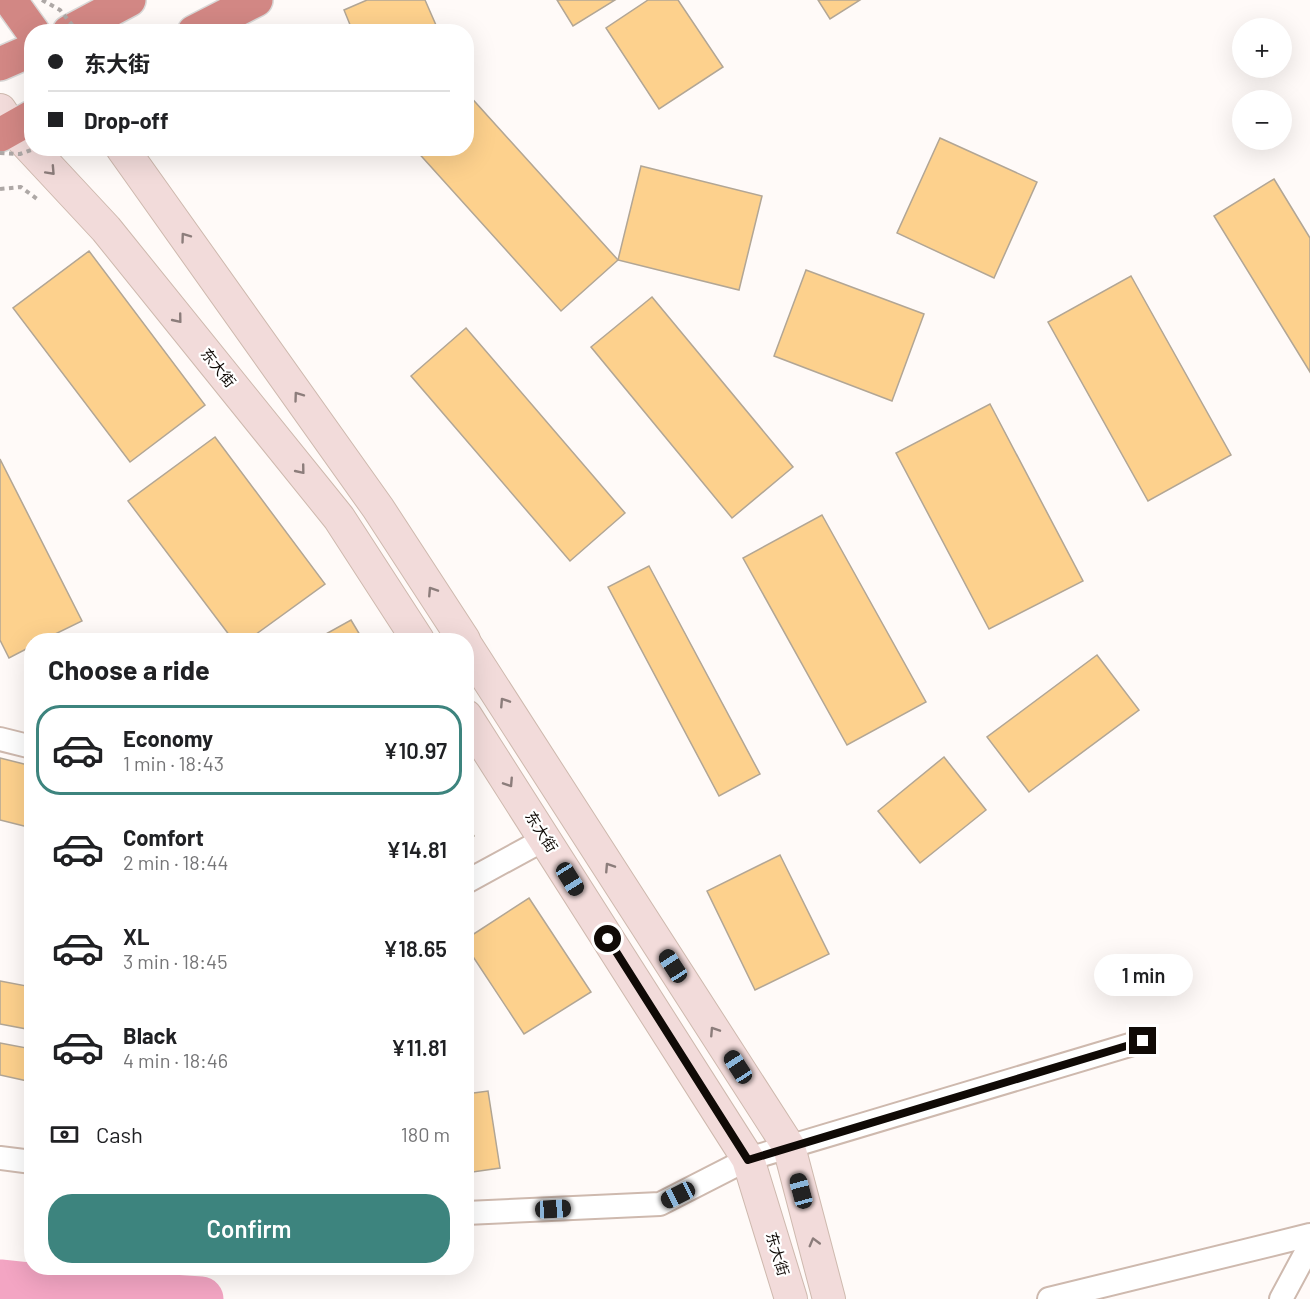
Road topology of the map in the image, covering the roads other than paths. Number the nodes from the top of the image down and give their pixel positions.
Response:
1 (10, 0) edge
2 (129, 0) edge
3 (256, 0) edge
4 (27, 24) edge
5 (84, 24) edge
6 (210, 24) edge
7 (24, 54) edge
8 (0, 64) edge
9 (9, 129) edge
10 (24, 145) edge
11 (35, 156) edge
12 (128, 156) edge
13 (413, 633) edge
14 (459, 633) edge
15 (474, 657) edge
16 (474, 728) edge
17 (0, 739) edge
18 (24, 745) edge
19 (545, 839) junction
20 (474, 878) edge
21 (1143, 1041) dead end
22 (789, 1147) junction
23 (0, 1158) edge
24 (748, 1160) junction
25 (24, 1161) edge
26 (474, 1213) edge
27 (1310, 1235) edge
28 (1310, 1245) edge
29 (790, 1299) edge
30 (829, 1299) edge
31 (1049, 1299) edge
32 (1281, 1299) edge

1 - 4 highway
2 - 5 highway
3 - 6 highway
7 - 8 highway
9 -> 10 main road, 东大街
11 -> 13 main road, 东大街
14 -> 12 main road
22 -> 15 main road
16 -> 19 main road, 东大街
17 - 18 street
19 - 20 street
19 - 24 main road, 东大街
21 - 22 street
22 - 24 street
30 -> 22 main road
23 - 25 street
24 - 26 street
24 - 29 main road, 东大街
27 - 31 street
28 - 32 street

